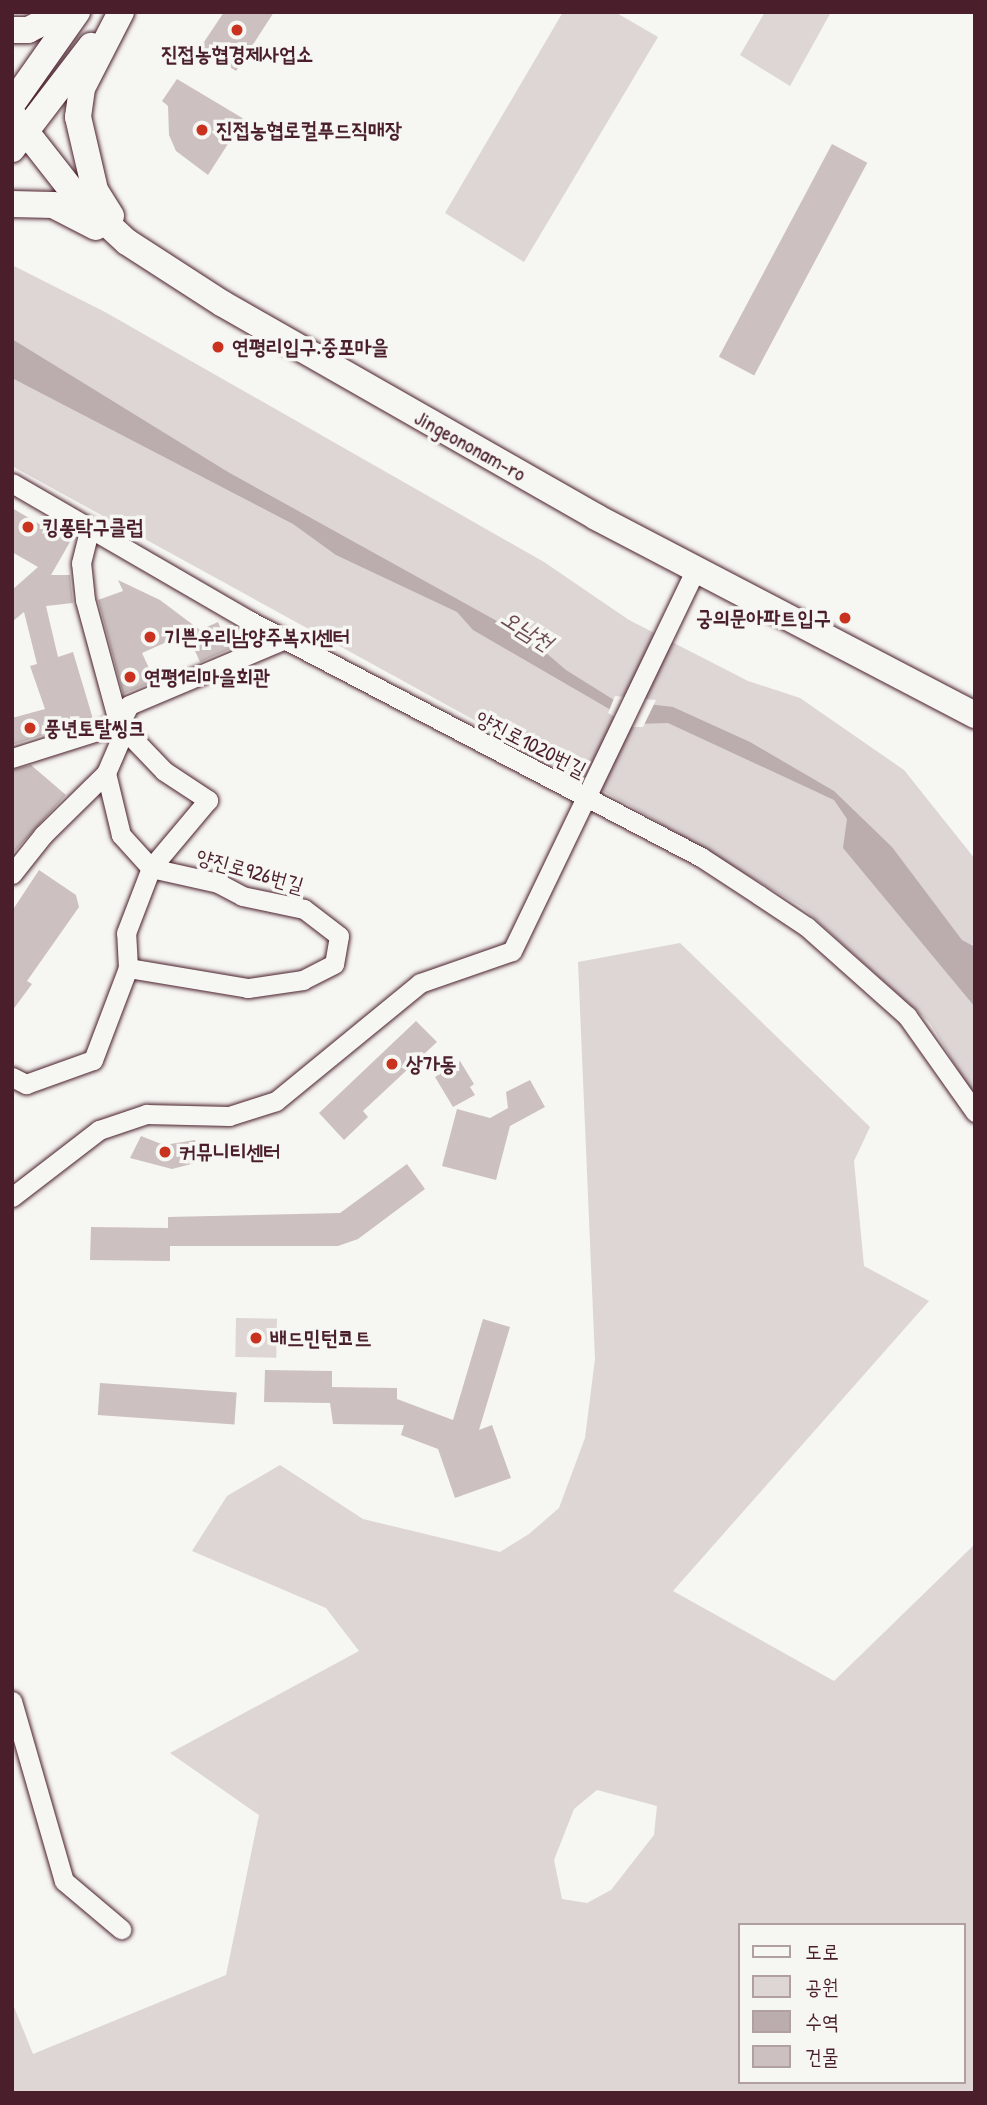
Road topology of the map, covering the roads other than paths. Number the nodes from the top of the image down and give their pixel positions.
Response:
1 (64, 12) edge
2 (77, 12) edge
3 (120, 12) edge
4 (12, 30) edge
5 (12, 104) edge
6 (17, 131) edge
7 (12, 204) edge
8 (127, 242) junction
9 (12, 483) edge
10 (90, 528) junction
11 (696, 569) junction
12 (285, 639) junction
13 (975, 715) edge
14 (119, 724) junction
15 (12, 758) edge
16 (106, 773) junction
17 (588, 793) junction
18 (151, 868) junction
19 (12, 874) edge
20 (128, 968) junction
21 (12, 1077) edge
22 (975, 1112) edge
23 (12, 1197) edge
24 (12, 1701) edge
25 (121, 1928) dead end

1 - 4 main road
2 - 5 main road
3 - 6 main road
3 - 8 main road
6 - 8 main road, Jingeononam-ro
7 - 8 main road
8 - 11 main road, Jingeononam-ro
9 - 10 street, 양진로1020번길
10 - 12 street, 양진로1020번길
10 - 14 street
11 - 13 main road, Jingeononam-ro
11 - 17 street
12 - 14 street
12 - 17 street, 양진로1020번길
14 - 15 street
14 - 16 street
14 - 18 street
16 - 18 street
16 - 19 street
17 - 22 street, 양진로1020번길
17 - 23 street
18 - 20 street
18 - 20 street, 양진로926번길
20 - 21 street
24 - 25 street

